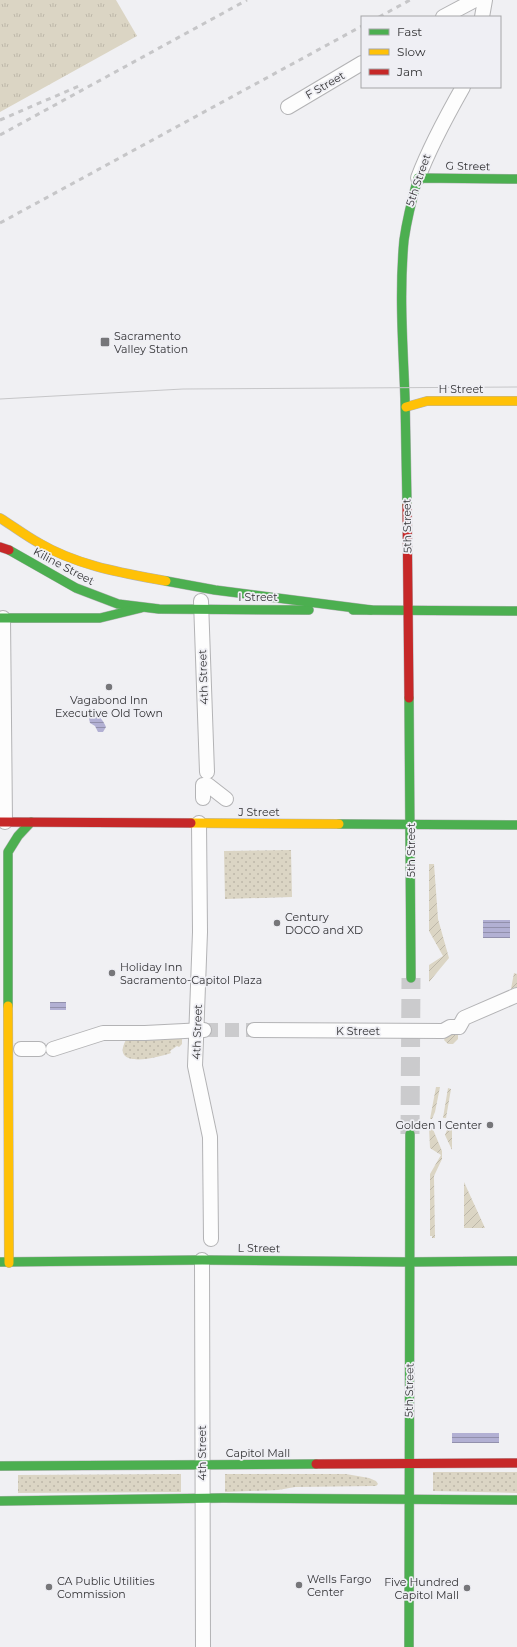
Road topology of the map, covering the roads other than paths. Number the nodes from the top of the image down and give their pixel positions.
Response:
1 (475, 0) edge
2 (485, 0) edge
3 (445, 16) edge
4 (482, 16) edge
5 (361, 64) edge
6 (462, 88) edge
7 (288, 107) dead end
8 (418, 178) junction
9 (517, 179) edge
10 (517, 401) edge
11 (406, 407) junction
12 (0, 518) edge
13 (0, 546) edge
14 (191, 586) junction
15 (142, 608) junction
16 (201, 609) junction
17 (371, 610) junction
18 (408, 610) junction
19 (517, 611) edge
20 (2, 618) edge
21 (207, 772) dead end
22 (203, 798) dead end
23 (226, 799) dead end
24 (3, 822) edge
25 (31, 822) junction
26 (199, 823) junction
27 (410, 824) junction
28 (517, 825) edge
29 (411, 978) tunnel mouth
30 (517, 995) edge
31 (201, 1030) junction
32 (254, 1030) tunnel mouth
33 (21, 1049) dead end
34 (39, 1049) dead end
35 (53, 1049) dead end
36 (410, 1134) tunnel mouth
37 (211, 1239) dead end
38 (202, 1260) junction
39 (517, 1261) edge
40 (5, 1262) edge
41 (410, 1262) junction
42 (517, 1463) edge
43 (409, 1464) junction
44 (0, 1466) edge
45 (202, 1466) junction
46 (202, 1498) junction
47 (409, 1499) junction
48 (517, 1500) edge
49 (0, 1501) edge
50 (203, 1647) edge
51 (409, 1647) edge

1 - 3 street
2 - 4 street
5 - 7 street, F Street
6 - 8 street, 5th Street
8 - 9 main road, G Street
8 - 11 main road, 5th Street
10 - 11 main road, H Street
11 - 18 main road, 5th Street
12 - 14 main road
13 - 15 main road, Kiline Street
14 - 16 street, 4th Street
14 - 17 main road
15 - 16 main road, I Street
15 - 20 main road, I Street
16 - 17 main road, I Street
16 - 21 street, 4th Street
17 - 18 main road, I Street
18 - 19 main road, I Street
18 - 27 main road, 5th Street
20 - 24 street
22 - 23 street
24 - 25 main road, J Street
25 - 26 main road, J Street
25 - 40 main road
26 - 27 main road, J Street
26 - 31 street, 4th Street
27 - 28 main road, J Street
27 - 29 main road, 5th Street
30 - 32 street, K Street
31 - 35 street
31 - 37 street, 4th Street
33 - 34 street
36 - 41 main road, 5th Street
38 - 40 main road, L Street
38 - 41 main road, L Street
38 - 45 street, 4th Street
39 - 41 main road, L Street
41 - 43 main road, 5th Street
42 - 43 main road, Capitol Mall
43 - 45 main road, Capitol Mall
43 - 47 main road, 5th Street
44 - 45 main road, Capitol Mall
45 - 46 street, 4th Street
46 - 47 main road
46 - 49 main road
46 - 50 street, 4th Street
47 - 48 main road
47 - 51 main road, 5th Street

